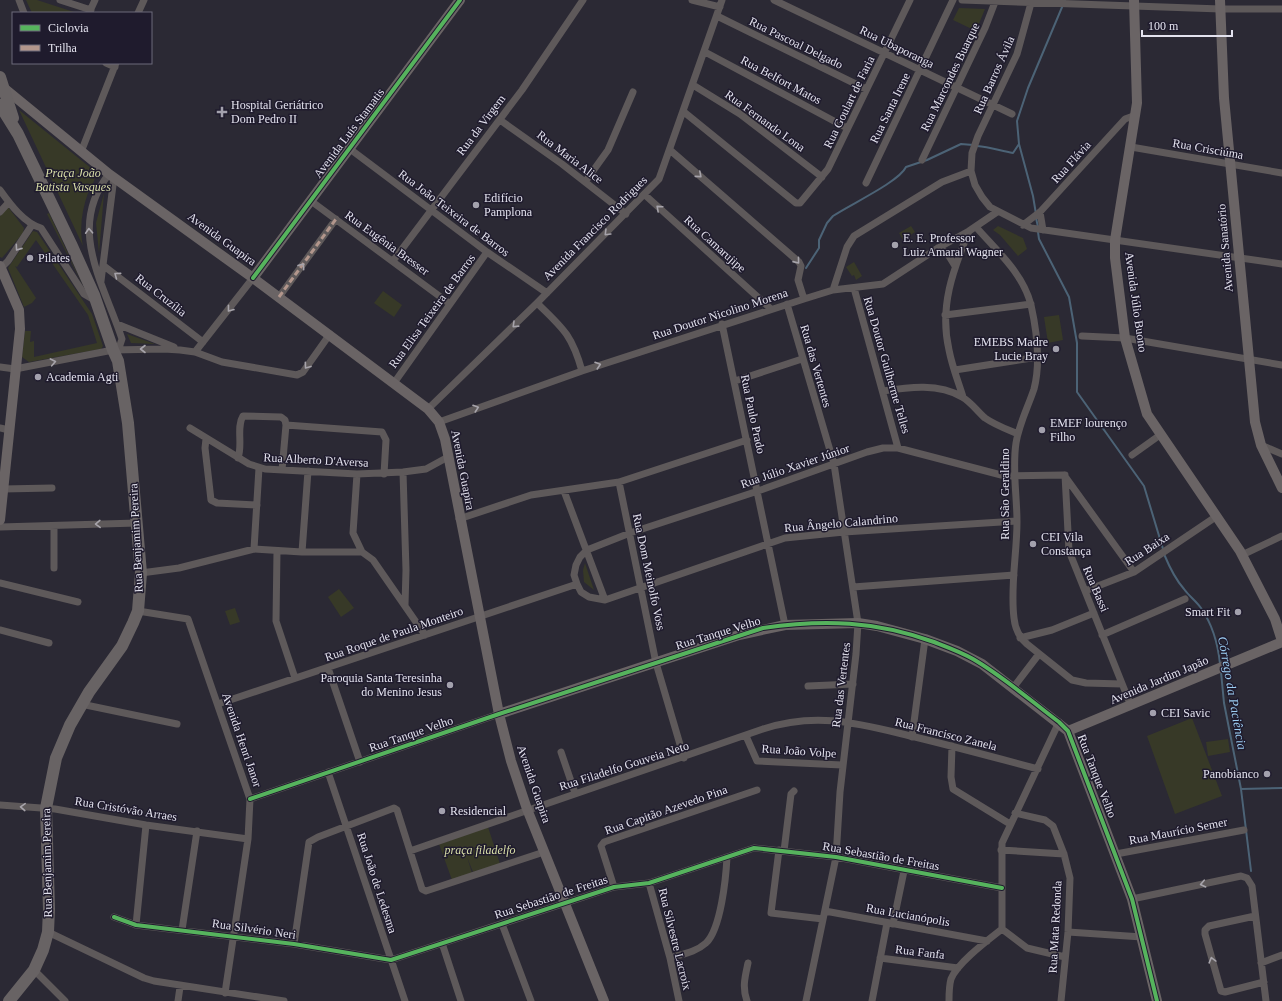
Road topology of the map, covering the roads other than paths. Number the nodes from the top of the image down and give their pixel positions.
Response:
1 (19, 0) edge
2 (60, 0) edge
3 (95, 0) edge
4 (144, 0) edge
5 (460, 0) edge
6 (583, 0) edge
7 (692, 0) edge
8 (722, 0) edge
9 (774, 0) edge
10 (910, 0) edge
11 (954, 0) edge
12 (962, 0) edge
13 (991, 1) edge
14 (1031, 3) junction
15 (1134, 4) edge
16 (1220, 5) edge
17 (720, 8) junction
18 (1282, 8) edge
19 (90, 11) edge
20 (24, 12) edge
21 (138, 12) edge
22 (717, 16) junction
23 (705, 52) junction
24 (885, 53) junction
25 (116, 65) edge
26 (920, 71) junction
27 (1, 84) edge
28 (693, 85) junction
29 (866, 89) junction
30 (956, 89) junction
31 (633, 92) dead end
32 (0, 105) edge
33 (993, 106) junction
34 (684, 112) junction
35 (1012, 114) dead end
36 (1136, 115) junction
37 (500, 120) junction
38 (848, 128) junction
39 (18, 134) junction
40 (1131, 147) junction
41 (350, 149) junction
42 (670, 150) junction
43 (81, 152) junction
44 (922, 160) dead end
45 (1230, 164) junction
46 (971, 171) junction
47 (1282, 173) edge
48 (112, 175) junction
49 (822, 177) junction
50 (585, 182) junction
51 (866, 182) dead end
52 (0, 190) edge
53 (645, 196) junction
54 (311, 201) junction
55 (9, 202) junction
56 (431, 209) junction
57 (0, 212) edge
58 (997, 212) junction
59 (1040, 212) junction
60 (626, 214) junction
61 (336, 219) junction
62 (1026, 224) junction
63 (32, 225) junction
64 (976, 227) junction
65 (1042, 230) junction
66 (970, 231) junction
67 (1115, 240) junction
68 (938, 248) junction
69 (487, 252) junction
70 (1239, 259) junction
71 (393, 261) junction
72 (1282, 264) edge
73 (104, 266) junction
74 (955, 266) junction
75 (0, 268) edge
76 (254, 278) junction
77 (100, 283) junction
78 (854, 288) junction
79 (833, 290) junction
80 (547, 294) junction
81 (279, 297) junction
82 (804, 299) junction
83 (96, 302) junction
84 (538, 303) junction
85 (450, 304) junction
86 (787, 304) junction
87 (1031, 304) junction
88 (771, 309) junction
89 (945, 315) junction
90 (117, 324) junction
91 (722, 324) junction
92 (330, 334) junction
93 (1082, 336) dead end
94 (1125, 338) junction
95 (203, 342) junction
96 (113, 350) junction
97 (180, 350) junction
98 (195, 352) junction
99 (1038, 358) junction
100 (802, 359) junction
101 (1248, 359) junction
102 (1282, 364) edge
103 (0, 367) edge
104 (15, 369) junction
105 (955, 370) junction
106 (582, 371) junction
107 (735, 381) junction
108 (394, 383) junction
109 (883, 391) junction
110 (962, 397) junction
111 (428, 409) junction
112 (439, 422) junction
113 (286, 426) junction
114 (190, 428) dead end
115 (4, 429) edge
116 (1018, 434) junction
117 (1160, 435) junction
118 (206, 439) junction
119 (747, 440) junction
120 (1261, 445) junction
121 (898, 448) junction
122 (1282, 454) edge
123 (1132, 455) dead end
124 (448, 457) junction
125 (238, 458) junction
126 (834, 464) junction
127 (259, 468) junction
128 (282, 470) junction
129 (308, 471) junction
130 (403, 472) junction
131 (357, 474) junction
132 (384, 474) junction
133 (1014, 476) junction
134 (1067, 477) junction
135 (619, 482) junction
136 (52, 488) dead end
137 (1282, 488) edge
138 (3, 489) junction
139 (564, 491) junction
140 (758, 491) junction
141 (257, 506) junction
142 (1217, 516) junction
143 (459, 519) junction
144 (0, 520) edge
145 (1017, 521) junction
146 (137, 523) junction
147 (0, 526) edge
148 (54, 526) junction
149 (844, 532) junction
150 (630, 533) junction
151 (1282, 536) edge
152 (768, 544) junction
153 (254, 549) junction
154 (587, 550) junction
155 (277, 551) junction
156 (302, 552) junction
157 (362, 552) junction
158 (1242, 555) junction
159 (54, 568) dead end
160 (1134, 572) junction
161 (141, 573) junction
162 (1014, 575) junction
163 (0, 584) edge
164 (577, 584) junction
165 (853, 587) junction
166 (641, 588) junction
167 (1085, 591) junction
168 (1184, 599) dead end
169 (605, 600) junction
170 (78, 602) dead end
171 (405, 605) junction
172 (138, 611) junction
173 (1094, 613) junction
174 (480, 617) junction
175 (858, 623) junction
176 (785, 625) junction
177 (0, 630) edge
178 (425, 635) junction
179 (1102, 635) junction
180 (1020, 638) junction
181 (925, 639) junction
182 (1282, 641) edge
183 (49, 643) dead end
184 (1039, 654) junction
185 (656, 663) junction
186 (328, 668) junction
187 (295, 678) junction
188 (853, 684) junction
189 (1122, 684) junction
190 (808, 686) dead end
191 (1013, 688) junction
192 (82, 704) junction
193 (218, 704) junction
194 (1131, 706) junction
195 (499, 714) junction
196 (848, 722) junction
197 (1059, 722) junction
198 (178, 724) dead end
199 (1068, 731) junction
200 (746, 736) junction
201 (912, 737) junction
202 (952, 746) junction
203 (561, 752) dead end
204 (684, 758) junction
205 (360, 762) junction
206 (842, 765) junction
207 (1038, 769) junction
208 (328, 772) junction
209 (757, 790) dead end
210 (794, 791) dead end
211 (574, 793) junction
212 (250, 799) junction
213 (0, 805) edge
214 (46, 808) junction
215 (527, 809) junction
216 (1015, 814) junction
217 (1010, 824) junction
218 (146, 825) junction
219 (346, 826) junction
220 (1244, 830) dead end
221 (197, 831) junction
222 (248, 839) junction
223 (1001, 850) junction
224 (410, 851) junction
225 (781, 851) junction
226 (544, 852) junction
227 (1064, 854) junction
228 (1116, 854) junction
229 (727, 856) junction
230 (836, 857) junction
231 (904, 871) junction
232 (649, 883) junction
233 (614, 887) junction
234 (1002, 888) junction
235 (1132, 899) junction
236 (565, 903) junction
237 (824, 915) junction
238 (1255, 916) junction
239 (114, 917) dead end
240 (890, 923) junction
241 (502, 924) junction
242 (136, 925) junction
243 (1002, 929) junction
244 (182, 930) junction
245 (48, 932) junction
246 (1068, 932) junction
247 (233, 936) junction
248 (1142, 936) junction
249 (987, 941) junction
250 (442, 943) junction
251 (294, 944) junction
252 (1282, 955) edge
253 (1066, 957) junction
254 (670, 958) junction
255 (880, 958) junction
256 (391, 960) junction
257 (748, 963) dead end
258 (1261, 963) junction
259 (958, 968) junction
260 (34, 970) junction
261 (1264, 982) junction
262 (180, 987) junction
263 (225, 993) junction
264 (9, 1001) edge
265 (65, 1001) edge
266 (178, 1001) edge
267 (284, 1001) edge
268 (405, 1001) edge
269 (461, 1001) edge
270 (531, 1001) edge
271 (604, 1001) edge
272 (679, 1001) edge
273 (747, 1001) edge
274 (806, 1001) edge
275 (872, 1001) edge
276 (949, 1001) edge
277 (1061, 1001) edge
278 (1157, 1001) edge
279 (1266, 1001) edge

1 - 20 street
2 - 19 street
3 - 19 street
4 - 21 street
5 - 41 street, Avenida Luís Stamatis
6 - 37 street, Rua da Virgem
7 - 17 street
8 - 17 street, Avenida Francisco Rodrigues
9 - 24 street, Rua Ubaporanga
10 - 24 street, Rua Goulart de Faria
11 - 26 street, Rua Santa Irene
12 - 13 street
13 - 14 street
13 - 30 street, Rua Marcondes Buarque
14 - 15 street
14 - 33 street, Rua Barros Ávila
15 - 16 street
15 - 36 street, Avenida Júlio Buono
16 - 18 street
16 - 45 street, Avenida Sanatório
17 - 22 street, Avenida Francisco Rodrigues
22 - 23 street, Avenida Francisco Rodrigues
22 - 29 street, Rua Pascoal Delgado
23 - 28 street, Avenida Francisco Rodrigues
23 - 38 street, Rua Belfort Matos
24 - 26 street, Rua Ubaporanga
24 - 29 street, Rua Goulart de Faria
25 - 43 street
26 - 30 street, Rua Ubaporanga
26 - 51 street, Rua Santa Irene
27 - 39 main road, Rua Benjamim Pereira
27 - 43 street, Avenida Guapira
28 - 34 street, Avenida Francisco Rodrigues
28 - 49 street, Rua Fernando Lona
29 - 38 street, Rua Goulart de Faria
30 - 33 street, Rua Ubaporanga
30 - 44 street, Rua Marcondes Buarque
31 - 50 street
32 - 39 main road, Rua Benjamim Pereira
33 - 35 street, Rua Ubaporanga
33 - 46 street, Rua Barros Ávila
34 - 42 street, Avenida Francisco Rodrigues
34 - 49 street, Rua Goulart de Faria
36 - 40 street, Avenida Júlio Buono
36 - 59 street, Rua Flávia
37 - 50 street, Rua Maria Alice
37 - 56 street, Rua da Virgem
38 - 49 street, Rua Goulart de Faria
39 - 83 main road, Rua Benjamim Pereira
40 - 45 street, Rua Crisciúma
40 - 67 street, Avenida Júlio Buono
41 - 54 street, Avenida Luís Stamatis
41 - 56 street, Rua João Teixeira de Barros
42 - 53 street, Avenida Francisco Rodrigues
42 -> 82 street
43 - 48 street, Avenida Guapira
45 - 47 street, Rua Crisciúma
45 - 70 street, Avenida Sanatório
46 - 58 street
46 - 79 street
48 - 73 street
48 - 76 street, Avenida Guapira
77 -> 48 street
50 - 60 street, Rua Maria Alice
52 - 55 street
53 - 60 street, Avenida Francisco Rodrigues
88 -> 53 street, Rua Camarujipe
54 - 61 street, Rua Eugênia Bresser
54 - 76 street, Avenida Luís Stamatis
55 - 57 street
55 - 63 street
56 - 69 street, Rua João Teixeira de Barros
56 - 71 street, Rua da Virgem
58 - 62 street
58 - 64 street, Rua Doutor Nicolino Morena
59 - 62 street, Rua Flávia
59 - 65 street
60 -> 80 street, Avenida Francisco Rodrigues
61 - 71 street, Rua Eugênia Bresser
81 -> 61 street
62 - 65 street
63 -> 75 street
63 - 83 street
64 - 66 street, Rua Doutor Nicolino Morena
64 - 87 street, Rua São Geraldino
65 - 67 street
66 - 68 street, Rua Doutor Nicolino Morena
66 - 74 street
67 - 70 street
67 - 94 street, Avenida Júlio Buono
68 - 74 street
68 - 78 street, Rua Doutor Nicolino Morena
69 - 80 street, Rua João Teixeira de Barros
69 - 85 street, Rua Elisa Teixeira de Barros
70 - 72 street
70 - 101 street, Avenida Sanatório
71 - 85 street, Rua Eugênia Bresser
73 - 77 street
95 -> 73 street, Rua Cruzília
74 - 89 street
75 - 104 street
76 - 81 street, Avenida Guapira
76 -> 95 street, Avenida Luís Stamatis
77 - 90 street
78 - 79 street, Rua Doutor Nicolino Morena
78 - 109 street, Rua Doutor Guilherme Telles
79 - 82 street, Rua Doutor Nicolino Morena
80 - 84 street, Avenida Francisco Rodrigues
81 - 92 street, Avenida Guapira
82 - 86 street, Rua Doutor Nicolino Morena
83 - 96 main road, Rua Benjamim Pereira
84 - 106 street
84 -> 111 street, Avenida Francisco Rodrigues
85 - 108 street, Rua Elisa Teixeira de Barros
86 - 88 street, Rua Doutor Nicolino Morena
86 - 100 street, Rua das Vertentes
87 - 89 street
87 - 99 street, Rua São Geraldino
88 - 91 street, Rua Doutor Nicolino Morena
89 - 105 street
90 - 96 street
90 - 97 street
106 -> 91 street, Rua Doutor Nicolino Morena
91 - 107 street, Rua Paulo Prado
92 -> 98 street
92 - 108 street, Avenida Guapira
93 - 94 street
94 - 101 street
94 - 117 street, Avenida Júlio Buono
95 - 98 street, Avenida Luís Stamatis
97 -> 96 street
104 -> 96 street
96 - 146 main road, Rua Benjamim Pereira
97 - 98 street
99 - 105 street
99 - 116 street, Rua São Geraldino
100 - 107 street
100 - 126 street, Rua das Vertentes
101 - 102 street
101 - 120 street, Avenida Sanatório
103 - 104 street
104 - 115 street
105 - 110 street
112 -> 106 street, Rua Doutor Nicolino Morena
107 - 119 street, Rua Paulo Prado
108 - 111 street, Avenida Guapira
109 - 110 street
109 - 121 street, Rua Doutor Guilherme Telles
110 - 116 street
111 - 112 street, Avenida Guapira
112 - 124 street, Avenida Guapira
113 - 125 street
113 - 128 street
113 - 132 street
114 - 118 street, Rua Alberto D'Aversa
115 - 138 street
116 - 133 street, Rua São Geraldino
117 - 123 street
117 - 142 street, Avenida Júlio Buono
118 - 125 street, Rua Alberto D'Aversa
118 - 141 street
119 - 135 street
119 - 140 street, Rua Paulo Prado
120 - 122 street
120 - 137 street, Avenida Sanatório
121 - 126 street, Rua Júlio Xavier Júnior
121 - 133 street, Rua Júlio Xavier Júnior
124 - 130 street, Rua Alberto D'Aversa
124 - 143 street, Avenida Guapira
125 - 127 street, Rua Alberto D'Aversa
126 - 140 street, Rua Júlio Xavier Júnior
126 - 149 street, Rua das Vertentes
127 - 128 street, Rua Alberto D'Aversa
127 - 141 street
128 - 129 street, Rua Alberto D'Aversa
129 - 131 street, Rua Alberto D'Aversa
129 - 156 street
130 - 132 street, Rua Alberto D'Aversa
130 - 171 street
131 - 132 street, Rua Alberto D'Aversa
131 - 157 street
133 - 134 street, Rua Júlio Xavier Júnior
133 - 145 street, Rua São Geraldino
134 - 160 street
134 - 167 street, Rua Bassi
135 - 139 street
135 - 150 street, Rua Dom Meinolfo Voss
136 - 138 street
138 - 144 street
139 - 143 street
139 - 154 street
140 - 150 street, Rua Júlio Xavier Júnior
140 - 152 street, Rua Paulo Prado
141 - 153 street
142 - 158 street, Avenida Júlio Buono
142 - 160 street, Rua Baixa
143 - 174 street, Avenida Guapira
145 - 149 street, Rua Ângelo Calandrino
145 - 162 street, Rua São Geraldino
146 -> 148 street
146 - 161 main road, Rua Benjamim Pereira
147 - 148 street
148 - 159 street
149 - 152 street, Rua Ângelo Calandrino
149 - 165 street, Rua das Vertentes
150 - 154 street, Rua Júlio Xavier Júnior
150 - 166 street, Rua Dom Meinolfo Voss
151 - 158 street
152 - 166 street, Rua Ângelo Calandrino
152 - 176 street, Rua Paulo Prado
153 - 155 street
153 - 161 street
154 - 164 street
154 - 169 street
155 - 156 street
155 - 187 street
156 - 157 street
157 - 171 street
158 - 182 street, Avenida Júlio Buono
160 - 167 street, Rua Baixa
161 - 172 main road, Rua Benjamim Pereira
162 - 165 street
162 - 180 street, Rua São Geraldino
163 - 170 street
164 - 169 street
164 - 174 street, Rua Roque de Paula Monteiro
165 - 175 street, Rua das Vertentes
166 - 169 street, Rua Ângelo Calandrino
166 - 185 street, Rua Dom Meinolfo Voss
167 - 173 street, Rua Bassi
168 - 179 street
171 - 178 street
172 - 192 main road, Rua Benjamim Pereira
172 - 193 street, Avenida Henri Janor
173 - 179 street, Rua Bassi
173 - 180 street
174 - 178 street, Rua Roque de Paula Monteiro
174 - 195 street, Avenida Guapira
175 - 176 street, Rua Tanque Velho
175 - 181 street, Rua Tanque Velho
175 - 188 street, Rua das Vertentes
176 - 185 street, Rua Tanque Velho
177 - 183 street
178 - 186 street, Rua Roque de Paula Monteiro
179 - 189 street, Rua Bassi
180 - 184 street
181 - 191 street, Rua Tanque Velho
181 - 201 street
182 - 194 street, Avenida Jardim Japão
184 - 189 street
184 - 191 street
185 - 195 street, Rua Tanque Velho
185 - 204 street, Rua Dom Meinolfo Voss
186 - 187 street, Rua Roque de Paula Monteiro
186 - 205 street
187 - 193 street, Rua Roque de Paula Monteiro
188 - 190 street
188 - 196 street, Rua das Vertentes
189 - 194 street, Rua Bassi
191 - 197 street, Rua Tanque Velho
192 - 198 street
192 - 214 main road, Rua Benjamim Pereira
193 - 212 street, Avenida Henri Janor
194 - 199 street, Avenida Jardim Japão
195 - 205 street, Rua Tanque Velho
195 - 215 street, Avenida Guapira
196 - 200 street, Rua Filadelfo Gouveia Neto
196 - 201 street, Rua Francisco Zanela
196 - 206 street, Rua das Vertentes
197 - 199 street, Rua Tanque Velho
197 - 207 street
199 - 228 street, Rua Tanque Velho
200 - 204 street, Rua Filadelfo Gouveia Neto
200 - 206 street, Rua João Volpe
201 - 202 street, Rua Francisco Zanela
202 - 207 street, Rua Francisco Zanela
202 - 217 street
203 - 211 street
204 - 211 street, Rua Filadelfo Gouveia Neto
205 - 208 street, Rua Tanque Velho
206 - 230 street, Rua das Vertentes
207 - 216 street
208 - 212 street, Rua Tanque Velho
208 - 219 street, Rua João de Ledesma
209 - 233 street, Rua Capitão Azevedo Pina
210 - 225 street
211 - 215 street, Rua Filadelfo Gouveia Neto
212 - 222 street, Avenida Henri Janor
214 -> 213 street, Rua Cristóvão Arraes
214 - 218 street, Rua Cristóvão Arraes
214 - 245 main road, Rua Benjamim Pereira
215 - 224 street, Rua Filadelfo Gouveia Neto
215 - 226 street, Avenida Guapira
216 - 217 street
216 - 227 street, Rua Mata Redonda
217 - 223 street
218 - 221 street, Rua Cristóvão Arraes
218 - 242 street
219 - 224 street
219 - 251 street
219 - 256 street, Rua João de Ledesma
220 - 228 street, Rua Maurício Semer
221 - 222 street, Rua Cristóvão Arraes
221 - 244 street
222 - 247 street, Avenida Henri Janor
223 - 227 street
223 - 234 street
224 - 226 street
225 - 229 street, Rua Sebastião de Freitas
225 - 230 street, Rua Sebastião de Freitas
225 - 237 street, Rua Lucianópolis
226 - 236 street, Avenida Guapira
227 - 246 street, Rua Mata Redonda
228 - 235 street, Rua Tanque Velho
229 - 232 street, Rua Sebastião de Freitas
229 - 254 street
230 - 231 street, Rua Sebastião de Freitas
230 - 237 street, Rua das Vertentes
231 - 234 street, Rua Sebastião de Freitas
231 - 240 street
232 - 233 street, Rua Sebastião de Freitas
232 - 254 street, Rua Silvestre Lacroix
233 - 236 street, Rua Sebastião de Freitas
234 - 243 street
238 -> 235 street
235 - 248 street, Rua Tanque Velho
236 - 241 street, Rua Sebastião de Freitas
236 - 271 street, Avenida Guapira
237 - 240 street, Rua Lucianópolis
237 - 274 street, Rua das Vertentes
238 - 258 street
261 -> 238 street
239 - 242 street, Rua Silvério Neri
240 - 249 street, Rua Lucianópolis
240 - 255 street
241 - 250 street, Rua Sebastião de Freitas
241 - 270 street
242 - 244 street, Rua Silvério Neri
243 - 249 street
243 - 253 street
244 - 247 street, Rua Silvério Neri
245 - 260 main road, Rua Benjamim Pereira
245 - 262 street
246 - 248 street
246 - 253 street, Rua Mata Redonda
247 - 251 street, Rua Silvério Neri
247 - 263 street, Avenida Henri Janor
248 - 278 street, Rua Tanque Velho
249 - 259 street
250 - 256 street, Rua Sebastião de Freitas
250 - 269 street
251 - 256 street, Rua Silvério Neri
252 - 258 street
253 - 277 street, Rua Mata Redonda
254 - 272 street, Rua Silvestre Lacroix
255 - 259 street, Rua Fanfa
255 - 275 street
256 - 268 street, Rua João de Ledesma
257 - 273 street
258 - 261 street
259 - 276 street
260 - 264 main road, Rua Benjamim Pereira
260 - 265 street
261 - 279 street
262 - 263 street
262 - 266 street
263 - 267 street

